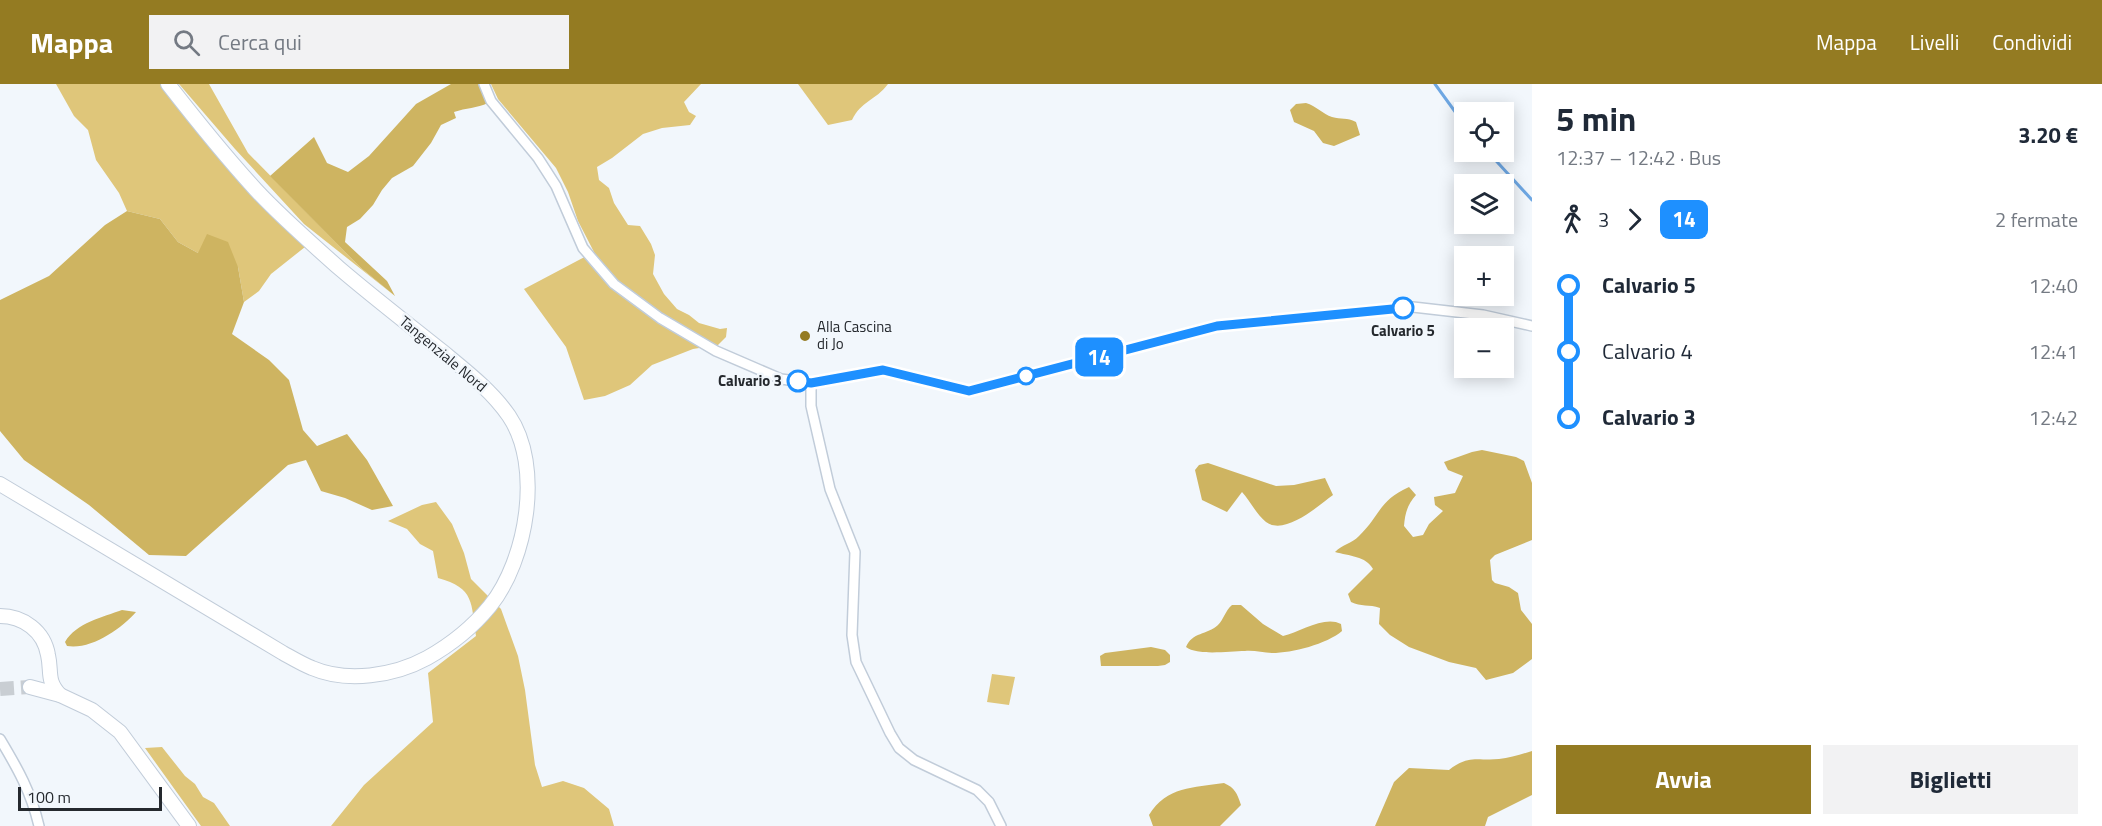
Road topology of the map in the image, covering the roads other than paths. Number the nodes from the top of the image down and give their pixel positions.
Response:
1 (168, 84) edge
2 (484, 84) edge
3 (1532, 326) edge
4 (811, 383) junction
5 (0, 484) edge
6 (0, 616) edge
7 (49, 673) junction
8 (60, 695) junction
9 (0, 739) edge
10 (172, 802) junction
11 (39, 826) edge
12 (174, 826) edge
13 (189, 826) edge
14 (1001, 826) edge

1 - 5 main road, Tangenziale Nord
2 - 4 street
3 - 4 street
4 - 14 street
6 - 7 main road
7 - 8 main road
7 - 8 main road
8 - 10 main road
9 - 11 street
10 - 12 main road
10 - 13 main road

